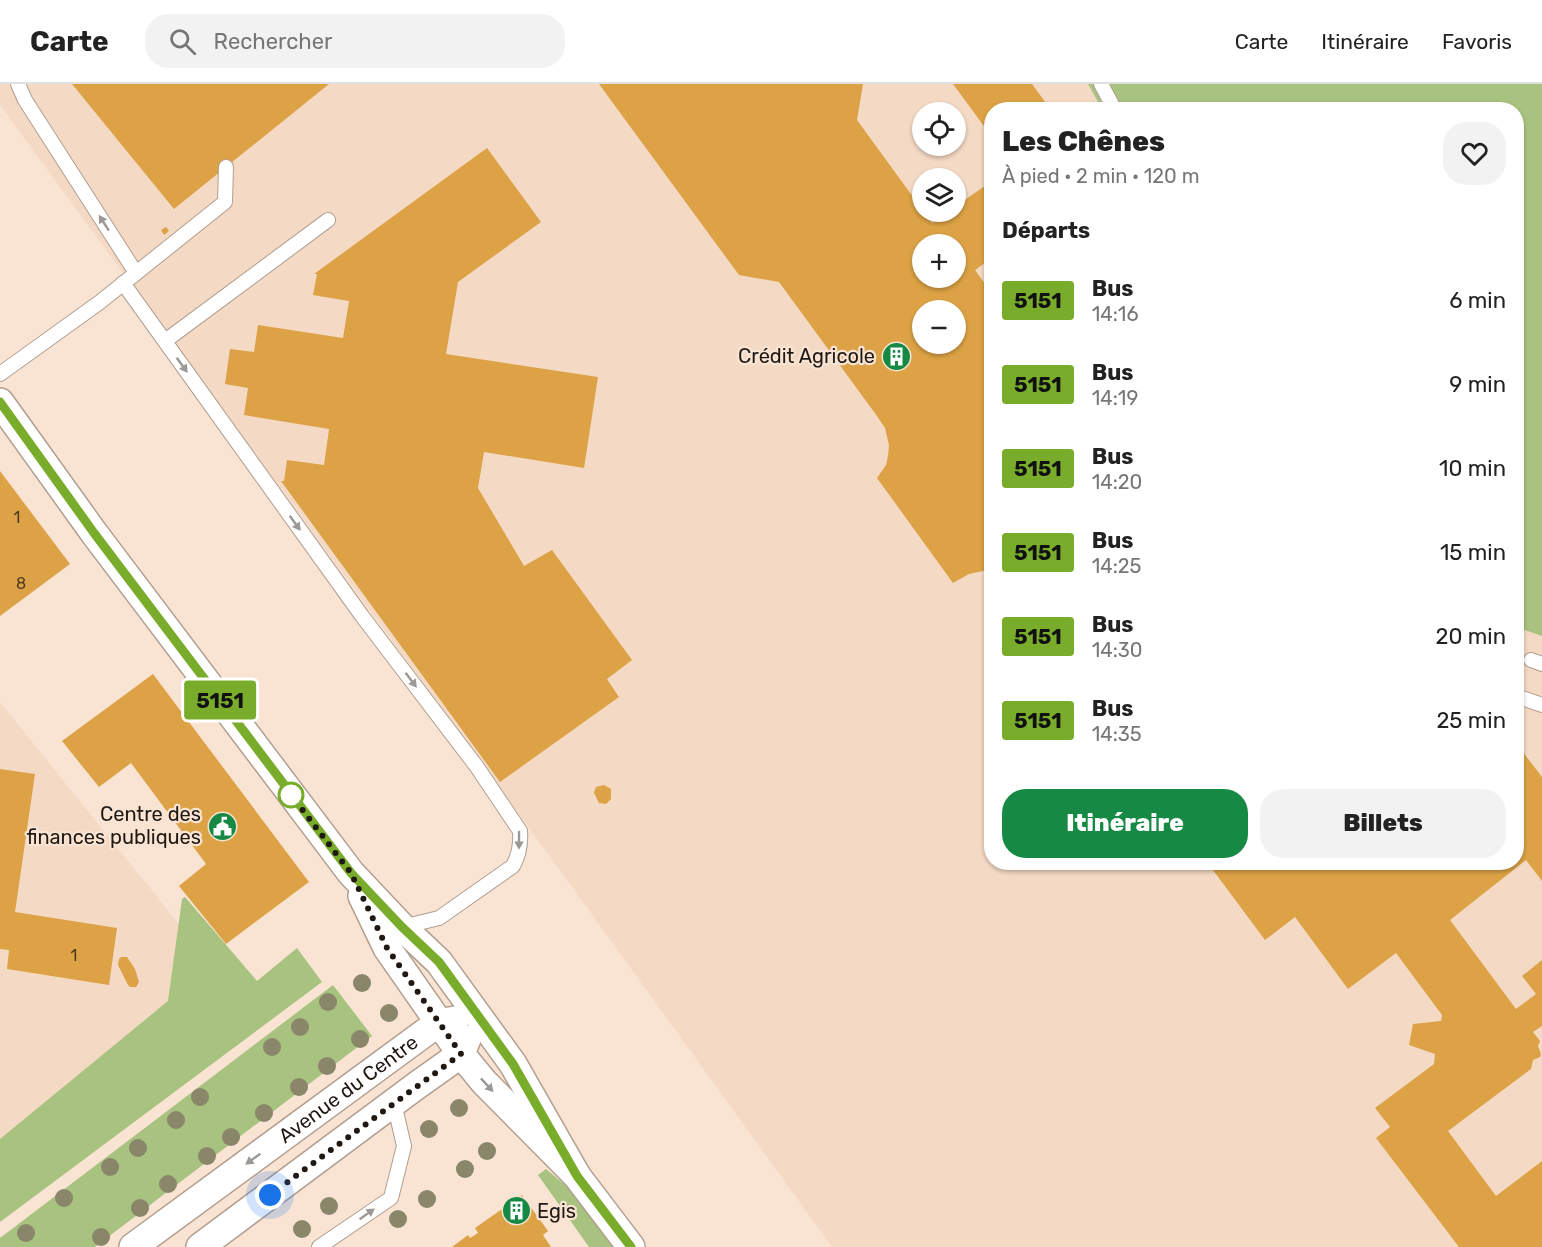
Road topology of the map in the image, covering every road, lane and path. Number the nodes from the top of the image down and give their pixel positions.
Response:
1 (18, 84) edge
2 (1101, 84) edge
3 (1111, 102) edge
4 (226, 167) dead end
5 (328, 220) dead end
6 (136, 273) junction
7 (123, 283) junction
8 (165, 341) junction
9 (0, 374) edge
10 (0, 402) edge
11 (1524, 699) edge
12 (1542, 705) edge
13 (351, 873) junction
14 (402, 927) junction
15 (477, 1015) junction
16 (438, 1023) junction
17 (461, 1054) junction
18 (393, 1103) junction
19 (577, 1176) junction
20 (133, 1247) edge
21 (200, 1247) edge
22 (319, 1247) edge
23 (631, 1247) edge

6 -> 1 lane
2 - 3 lane
4 - 6 lane
5 - 8 lane
6 - 7 lane
7 - 8 lane
7 - 9 lane
8 -> 14 lane
10 - 13 street
11 - 12 lane
13 - 14 street
13 - 16 street
14 - 15 street
15 - 16 street, Avenue du Centre
15 - 17 street
15 - 19 street
16 - 17 street
16 -> 20 street, Avenue du Centre
17 - 18 street, Avenue du Centre
17 -> 19 street
18 - 21 street, Avenue du Centre
22 -> 18 lane
19 - 23 street

